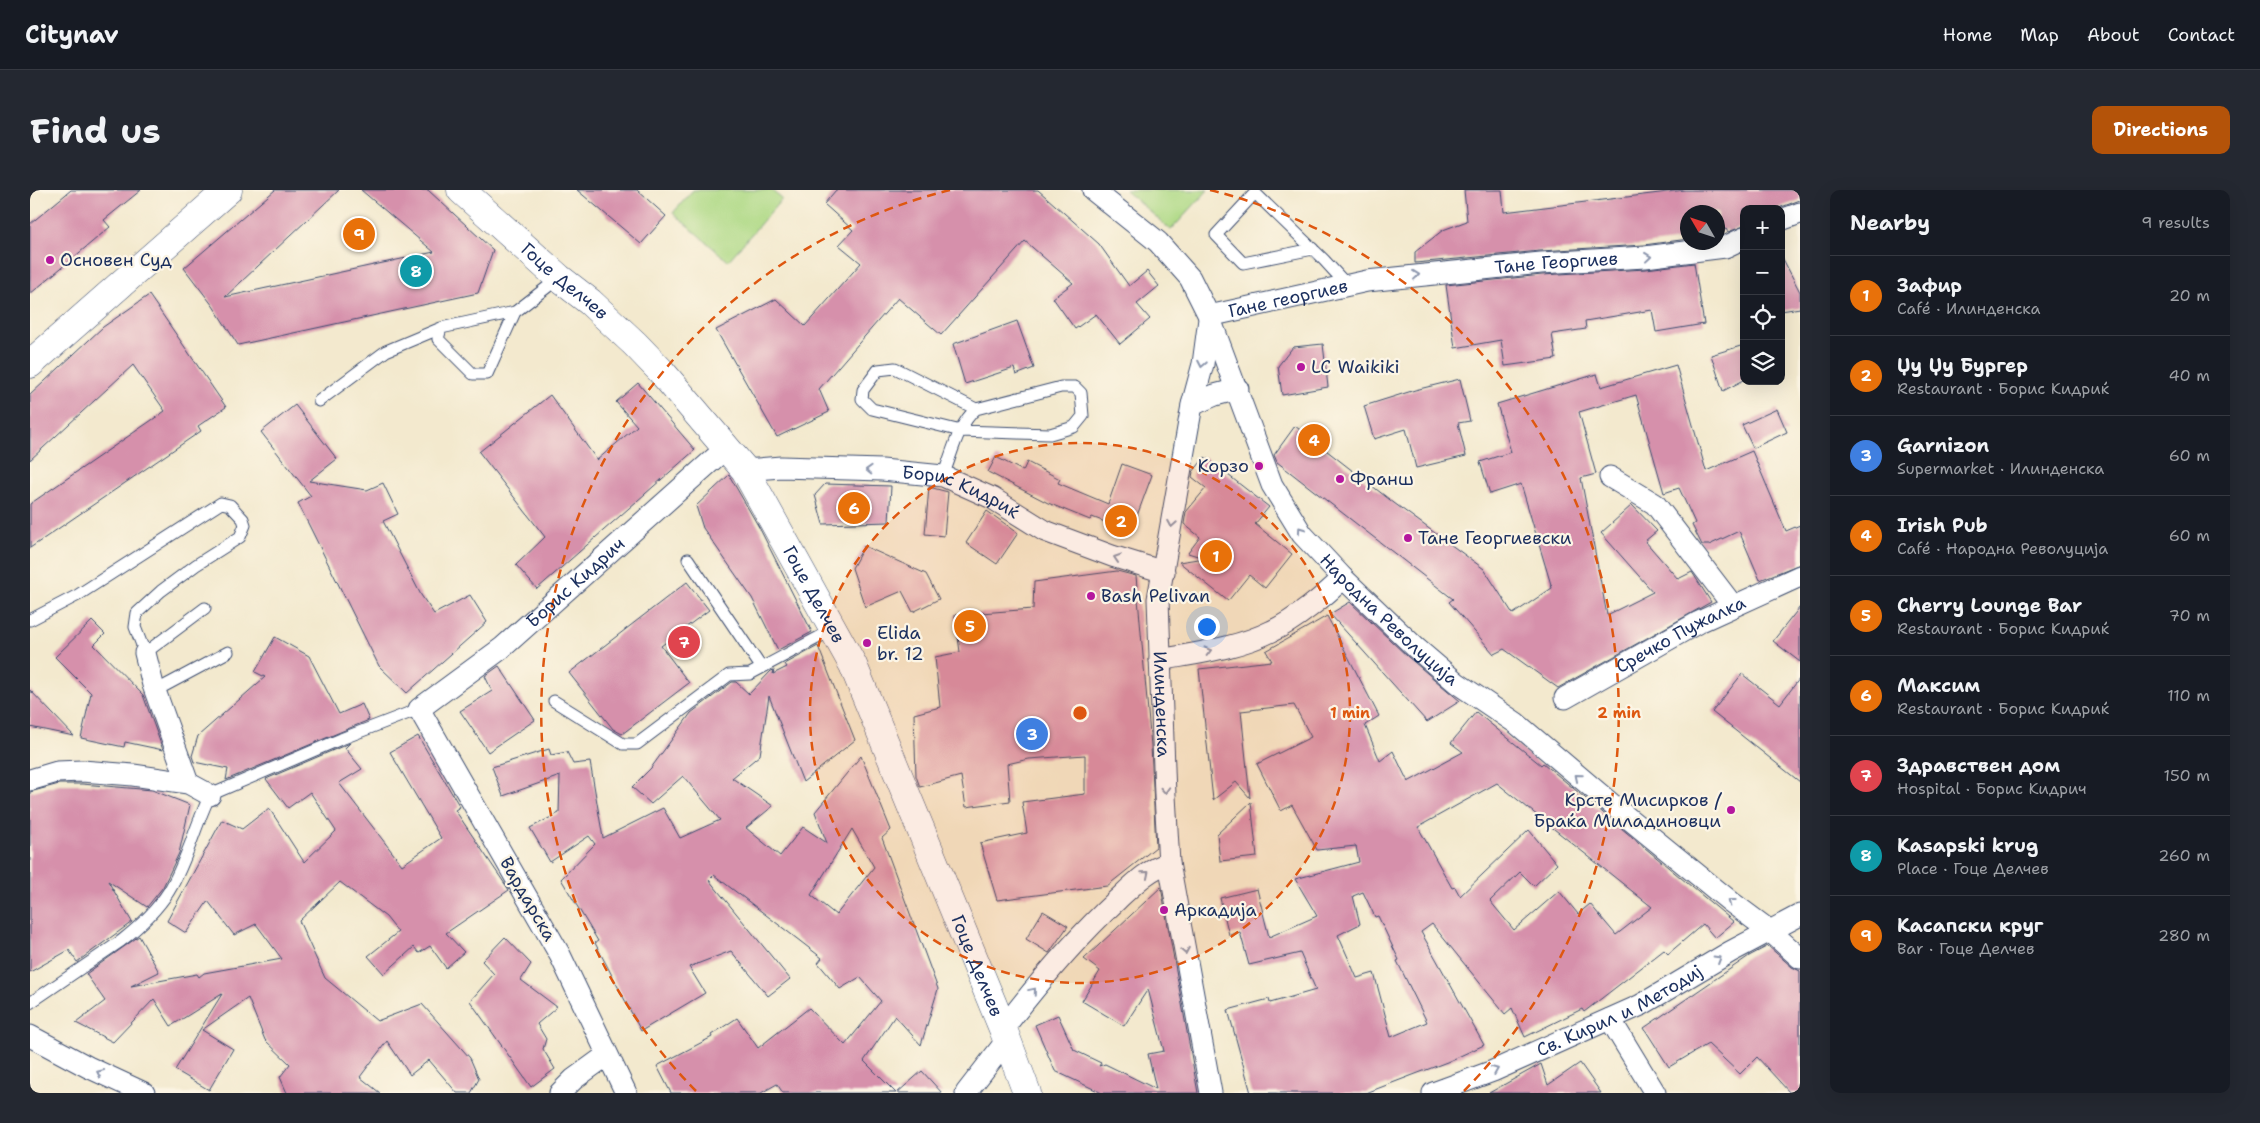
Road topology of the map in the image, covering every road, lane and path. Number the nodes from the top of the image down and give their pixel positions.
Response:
1 (228, 190) edge
2 (461, 190) edge
3 (1093, 190) edge
4 (1740, 240) edge
5 (1312, 249) junction
6 (559, 278) junction
7 (1368, 281) joint
8 (1346, 284) junction
9 (515, 312) junction
10 (1209, 316) junction
11 (441, 328) junction
12 (30, 364) edge
13 (1238, 389) junction
14 (319, 401) dead end
15 (1192, 406) junction
16 (976, 409) junction
17 (961, 431) junction
18 (726, 448) junction
19 (745, 470) junction
20 (943, 476) junction
21 (1610, 477) dead end
22 (688, 559) dead end
23 (1164, 572) junction
24 (1800, 576) edge
25 (1343, 578) junction
26 (1733, 606) junction
27 (206, 608) dead end
28 (30, 620) edge
29 (834, 629) junction
30 (228, 652) dead end
31 (145, 653) junction
32 (1160, 660) junction
33 (761, 667) junction
34 (154, 691) junction
35 (1565, 698) dead end
36 (554, 700) dead end
37 (420, 709) junction
38 (30, 780) edge
39 (188, 783) junction
40 (210, 795) junction
41 (1169, 863) junction
42 (1800, 915) edge
43 (1770, 931) junction
44 (1800, 958) edge
45 (30, 1003) edge
46 (1610, 1019) junction
47 (1005, 1034) junction
48 (30, 1036) edge
49 (607, 1055) junction
50 (144, 1093) edge
51 (560, 1093) edge
52 (626, 1093) edge
53 (966, 1093) edge
54 (1027, 1093) edge
55 (1211, 1093) edge
56 (1433, 1093) edge
57 (1655, 1093) edge

1 - 12 street
2 - 6 street, Гоце Делчев
3 - 10 street, Народна Револуција
7 -> 4 street, Тане Георгиев
5 - 5 lane
5 - 8 lane
6 - 9 lane
6 - 18 street, Гоце Делчев
7 - 8 street, Гане георгиев
8 - 10 street, Гане георгиев
9 - 11 lane
9 - 11 lane
10 - 13 street, Народна Револуција
10 -> 15 street, Илинденска
11 - 14 lane
13 - 15 street
25 -> 13 street, Народна Револуција
15 -> 23 street, Илинденска
16 - 17 lane
16 - 17 lane
16 - 17 lane
17 - 20 lane
18 - 19 street, Гоце Делчев
18 - 37 street, Борис Кидрич
20 -> 19 street, Борис Кидриќ
19 - 29 street, Гоце Делчев
23 -> 20 street, Борис Кидриќ
21 - 26 street
22 - 33 lane
23 - 32 street, Илинденска
24 - 26 street, Сречко Пужалка
32 -> 25 street
43 -> 25 street, Народна Револуција
26 - 35 street, Сречко Пужалка
27 - 31 lane
28 - 31 lane
29 - 33 lane
29 - 47 street, Гоце Делчев
30 - 34 lane
31 - 34 street
32 -> 41 street, Илинденска
33 - 36 lane
34 - 39 street
37 - 40 lane
37 - 49 street, Вардарска
38 - 39 street
39 - 40 street
40 - 45 lane
47 -> 41 street
41 -> 55 street, Илинденска
42 - 43 street, Св. Кирил и Методиј
43 - 44 street, Народна Револуција
46 -> 43 street, Св. Кирил и Методиј
56 -> 46 street, Св. Кирил и Методиј
46 - 57 street
47 - 53 street
47 - 54 street, Гоце Делчев
50 -> 48 street
49 - 51 street
49 - 52 street, Вардарска

